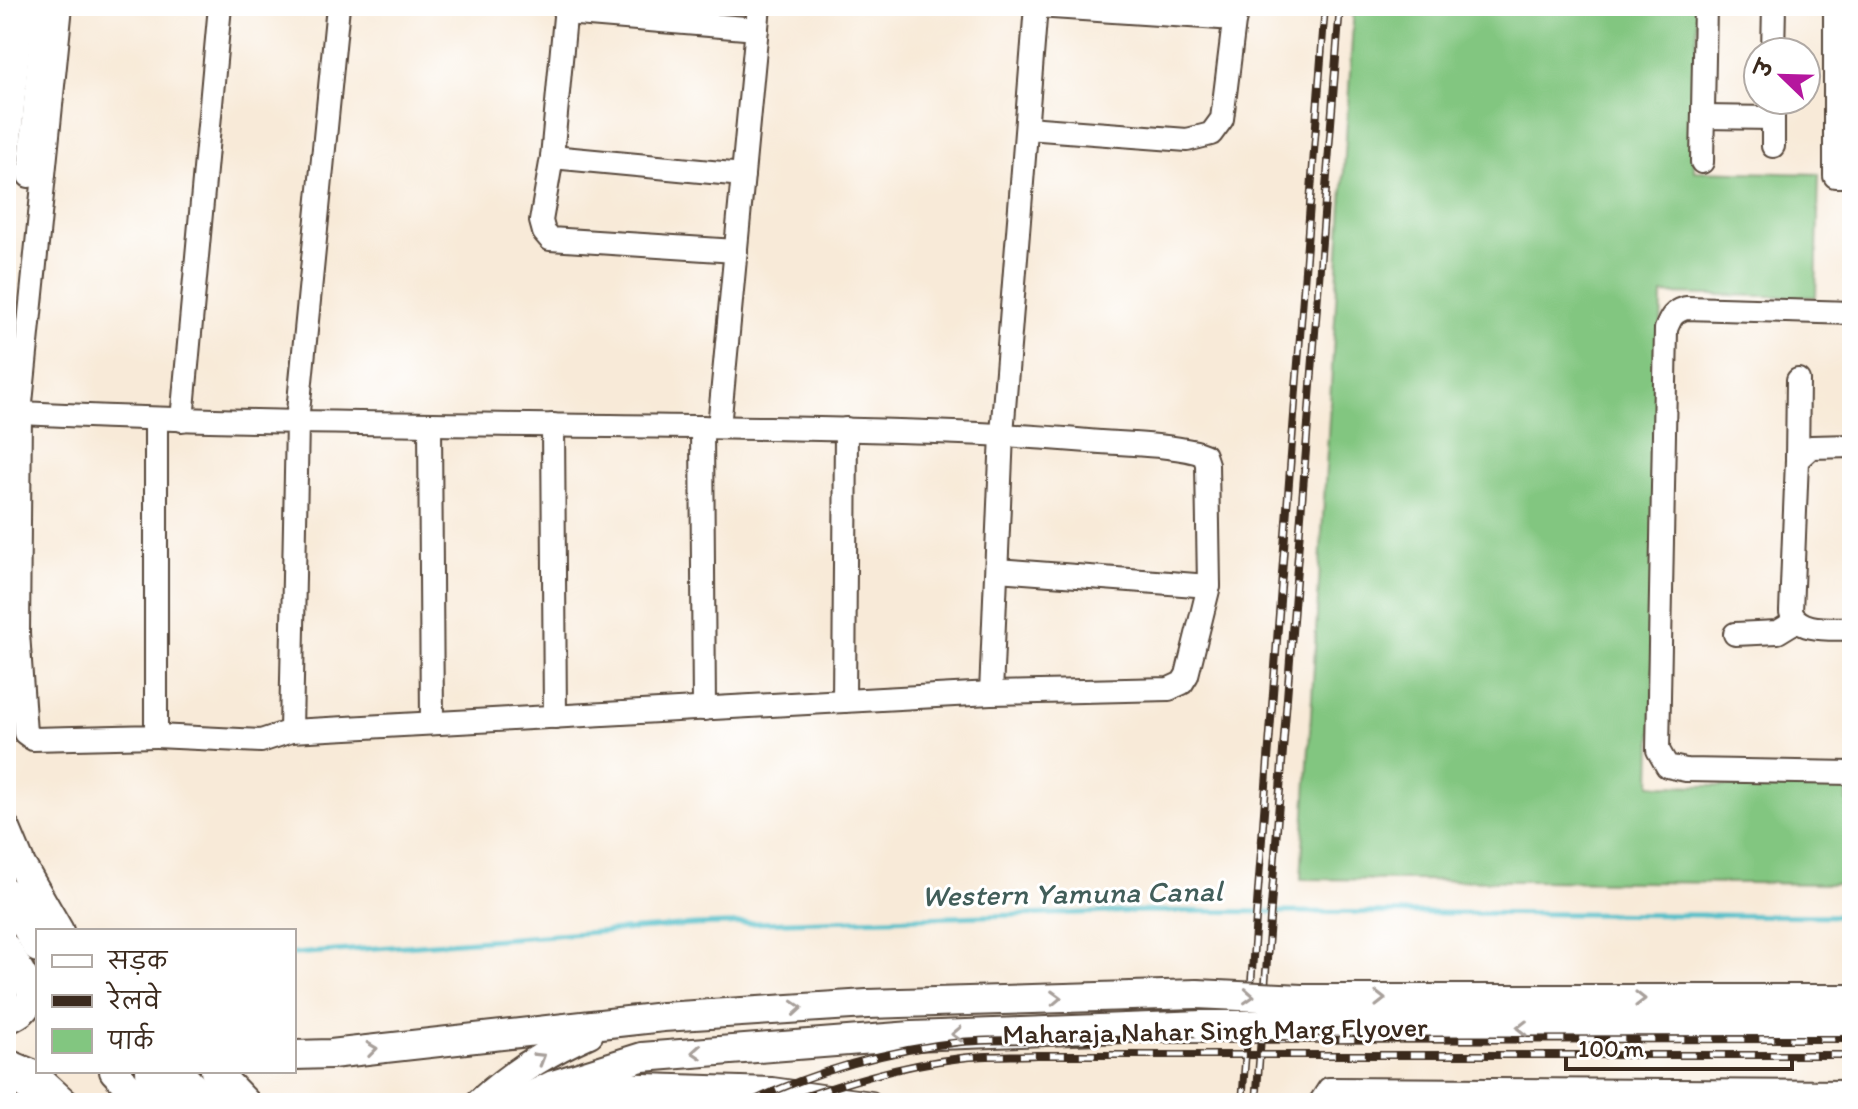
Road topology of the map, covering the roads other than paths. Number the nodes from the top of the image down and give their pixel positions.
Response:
1 (19, 6) edge
2 (43, 6) edge
3 (61, 6) edge
4 (220, 6) edge
5 (338, 6) edge
6 (1037, 6) edge
7 (1705, 6) edge
8 (1774, 6) edge
9 (1835, 6) edge
10 (566, 9) edge
11 (1235, 12) edge
12 (758, 17) edge
13 (1773, 36) edge
14 (1844, 42) edge
15 (1742, 113) edge
16 (1773, 116) edge
17 (1703, 117) junction
18 (1027, 128) junction
19 (1773, 146) dead end
20 (6, 149) edge
21 (552, 157) junction
22 (1702, 162) dead end
23 (743, 175) junction
24 (1852, 176) edge
25 (736, 251) junction
26 (1852, 313) edge
27 (1798, 380) dead end
28 (6, 393) edge
29 (13, 414) edge
30 (156, 420) junction
31 (182, 420) junction
32 (297, 422) junction
33 (430, 424) junction
34 (553, 425) junction
35 (711, 427) junction
36 (846, 429) junction
37 (1002, 434) junction
38 (1852, 446) edge
39 (1797, 460) junction
40 (997, 570) junction
41 (1209, 586) junction
42 (1796, 621) junction
43 (1852, 629) edge
44 (1735, 634) dead end
45 (991, 693) junction
46 (844, 701) junction
47 (704, 709) junction
48 (555, 717) junction
49 (432, 723) junction
50 (291, 731) junction
51 (156, 736) junction
52 (1852, 773) edge
53 (6, 829) edge
54 (21, 865) junction
55 (6, 892) edge
56 (58, 929) edge
57 (79, 929) edge
58 (36, 944) edge
59 (6, 950) edge
60 (1852, 999) edge
61 (6, 1020) edge
62 (608, 1025) junction
63 (1852, 1027) edge
64 (296, 1055) edge
65 (6, 1060) edge
66 (36, 1073) edge
67 (36, 1073) edge
68 (116, 1073) edge
69 (152, 1073) edge
70 (180, 1073) edge
71 (217, 1073) edge
72 (582, 1077) junction
73 (6, 1080) edge
74 (1852, 1092) edge
75 (1460, 1096) edge
76 (1628, 1096) edge
77 (1706, 1096) edge
78 (1781, 1096) edge
79 (45, 1103) edge
80 (69, 1103) edge
81 (144, 1103) edge
82 (181, 1103) edge
83 (208, 1103) edge
84 (246, 1103) edge
85 (480, 1103) edge
86 (516, 1103) edge
87 (871, 1103) edge
88 (1320, 1103) edge

1 - 20 main road
2 - 28 street
3 - 29 street
4 - 31 street
5 - 32 street
6 - 11 street
6 - 18 street
7 - 17 street
8 - 13 street
9 - 14 street
10 - 12 street
10 - 21 street
11 - 18 street
12 - 23 street
14 - 24 street
15 - 17 street
16 - 19 street
17 - 22 street
18 - 37 street
21 - 23 street
21 - 25 street
23 - 25 street
25 - 35 street
26 - 52 street
27 - 39 street
29 - 30 street
29 - 51 street
30 - 31 street
30 - 51 street
31 - 32 street
32 - 33 street
32 - 50 street
33 - 34 street
33 - 49 street
34 - 35 street
34 - 48 street
35 - 36 street
35 - 47 street
36 - 37 street
36 - 46 street
37 - 40 street
37 - 41 street
38 - 39 street
39 - 42 street
40 - 41 street
40 - 45 street
41 - 45 street
42 - 43 street
42 - 44 street
45 - 46 street
46 - 47 street
47 - 48 street
48 - 49 street
49 - 50 street
50 - 51 street
53 - 54 main road
54 - 56 main road
54 - 57 main road
55 - 58 main road
59 - 61 main road
62 -> 60 main road, Maharaja Nahar Singh Marg Flyover, bridge
64 -> 62 main road
85 -> 62 main road
63 -> 72 main road, Maharaja Nahar Singh Marg Flyover, bridge
65 - 66 street
67 - 80 street
68 - 81 main road
69 - 82 main road
70 - 83 main road
71 - 84 main road
72 - 86 main road, Maharaja Nahar Singh Marg Flyover
72 - 87 street
73 - 79 street
74 - 78 street
75 - 76 street
75 - 88 street
76 - 77 street
77 - 78 street

